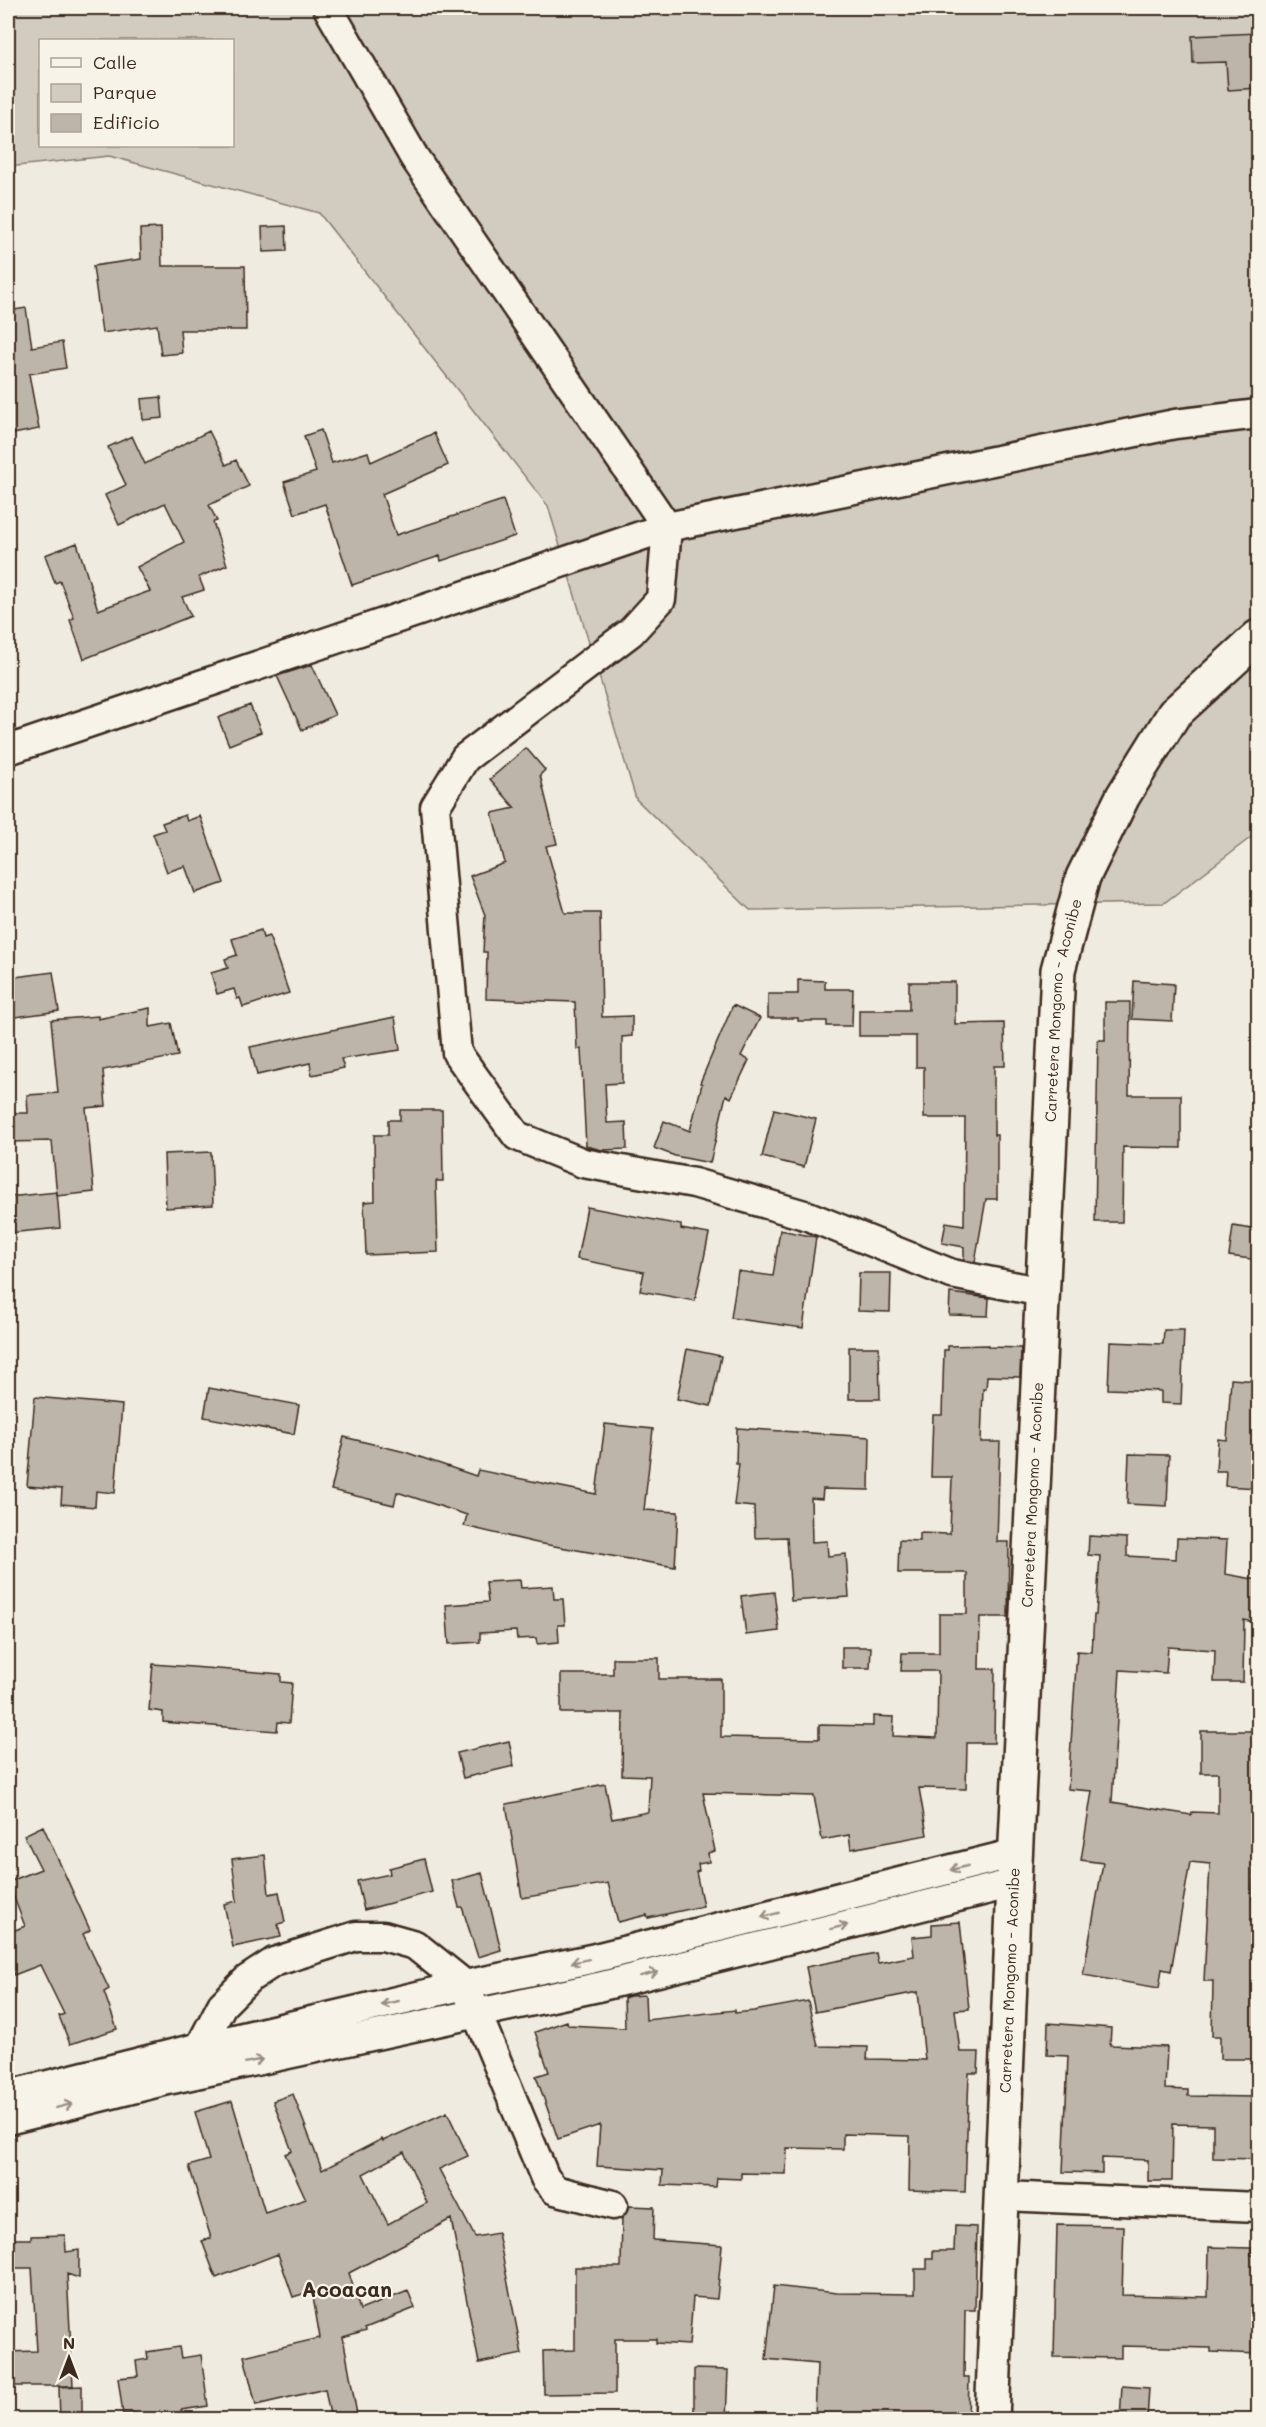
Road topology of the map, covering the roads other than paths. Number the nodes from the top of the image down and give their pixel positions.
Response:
1 (328, 8) edge
2 (1258, 414) edge
3 (667, 528) junction
4 (1258, 637) edge
5 (8, 750) edge
6 (1042, 1292) junction
7 (1015, 1868) junction
8 (465, 1985) junction
9 (477, 2013) junction
10 (200, 2047) junction
11 (8, 2095) edge
12 (8, 2121) edge
13 (1001, 2196) junction
14 (613, 2205) dead end
15 (1258, 2207) edge
16 (992, 2420) edge

1 - 3 street
2 - 3 street
3 - 5 street
3 - 6 street
4 - 6 main road, Carretera Mongomo - Aconibe
6 - 7 main road, Carretera Mongomo - Aconibe
7 -> 8 street
9 -> 7 street
7 - 13 main road, Carretera Mongomo - Aconibe
8 - 9 street
8 -> 10 street
8 - 10 street
12 -> 9 street
9 - 14 street
10 - 11 street
13 - 15 street
13 - 16 main road, Carretera Mongomo - Aconibe

